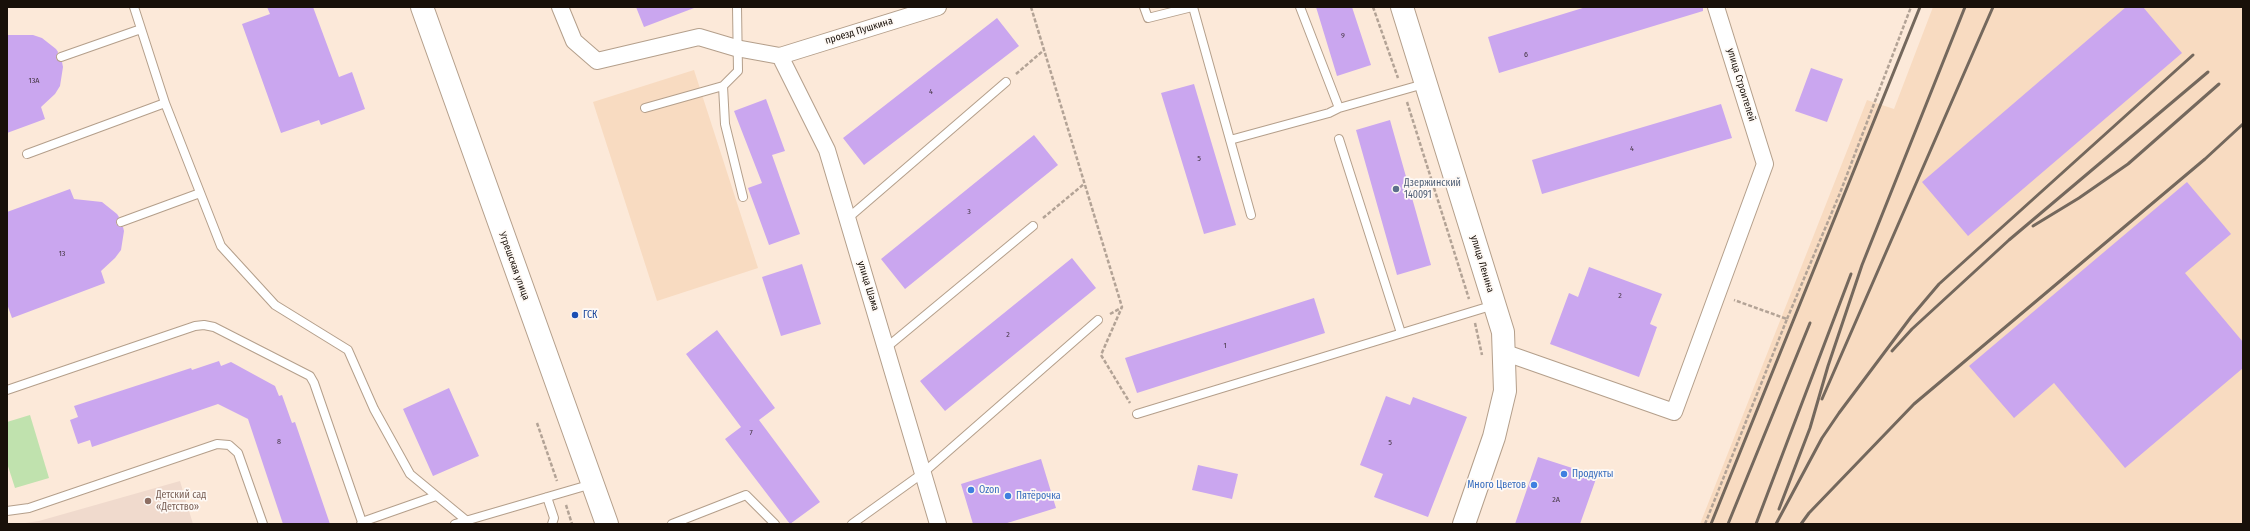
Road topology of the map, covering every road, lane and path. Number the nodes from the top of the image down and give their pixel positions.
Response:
1 (134, 7) edge
2 (422, 7) edge
3 (560, 7) edge
4 (737, 7) edge
5 (938, 7) edge
6 (1031, 7) edge
7 (1144, 7) edge
8 (1192, 7) edge
9 (1300, 7) edge
10 (1372, 7) edge
11 (1402, 7) edge
12 (1716, 7) edge
13 (1911, 7) edge
14 (141, 29) junction
15 (736, 48) junction
16 (1044, 50) junction
17 (780, 56) junction
18 (61, 57) dead end
19 (1006, 82) joint
20 (1427, 83) junction
21 (723, 86) junction
22 (1403, 90) junction
23 (165, 103) junction
24 (645, 108) dead end
25 (1339, 108) junction
26 (1230, 140) junction
27 (1339, 140) dead end
28 (27, 154) dead end
29 (1084, 184) junction
30 (200, 193) junction
31 (743, 197) dead end
32 (1251, 215) dead end
33 (847, 219) junction
34 (121, 222) dead end
35 (1032, 226) joint
36 (1717, 294) junction
37 (1494, 305) junction
38 (1473, 312) junction
39 (1787, 319) junction
40 (1098, 320) dead end
41 (1401, 333) junction
42 (887, 347) junction
43 (1503, 352) junction
44 (1483, 358) dead end
45 (7, 390) edge
46 (1137, 414) joint
47 (537, 423) dead end
48 (923, 473) junction
49 (593, 484) junction
50 (562, 493) junction
51 (436, 496) junction
52 (548, 497) junction
53 (7, 511) edge
54 (466, 521) junction
55 (361, 523) edge
56 (263, 524) edge
57 (455, 524) edge
58 (552, 524) edge
59 (572, 524) edge
60 (607, 524) edge
61 (672, 524) edge
62 (775, 524) edge
63 (852, 524) edge
64 (938, 524) edge
65 (1464, 524) edge
66 (1705, 524) edge

1 - 14 lane
2 - 49 main road, Угрешская улица
3 - 15 street
4 - 15 lane
5 - 17 street, проезд Пушкина
6 - 16 path
7 - 8 lane
8 - 26 lane
9 - 25 lane
10 - 22 path
11 - 20 main road, улица Ленина
12 - 36 street, улица Строителей
13 - 39 path
14 - 18 lane
14 - 23 lane
15 - 17 street
15 - 21 lane
16 - 19 path
16 - 29 path
17 - 33 street, улица Шама
19 - 33 lane
20 - 22 lane
20 - 37 main road, улица Ленина
21 - 24 lane
21 - 31 lane
22 - 25 lane
22 - 38 path
23 - 28 lane
23 - 30 lane
25 - 26 lane
26 - 32 lane
27 - 41 lane
29 - 35 path
29 - 46 path
30 - 34 lane
30 - 51 lane
33 - 42 street, улица Шама
35 - 42 lane
36 - 39 path
36 - 43 street
37 - 38 lane
37 - 43 main road, улица Ленина
38 - 41 lane
38 - 44 path
39 - 66 path
40 - 48 lane
41 - 46 lane
42 - 48 street, улица Шама
43 - 65 main road, улица Ленина
45 - 55 lane
47 - 50 path
48 - 63 lane
48 - 64 street, улица Шама
49 - 50 lane
49 - 60 main road, Угрешская улица
50 - 52 lane
50 - 59 path
51 - 54 lane
51 - 55 lane
52 - 54 lane
52 - 58 lane
53 - 56 lane
54 - 57 lane
61 - 62 lane

